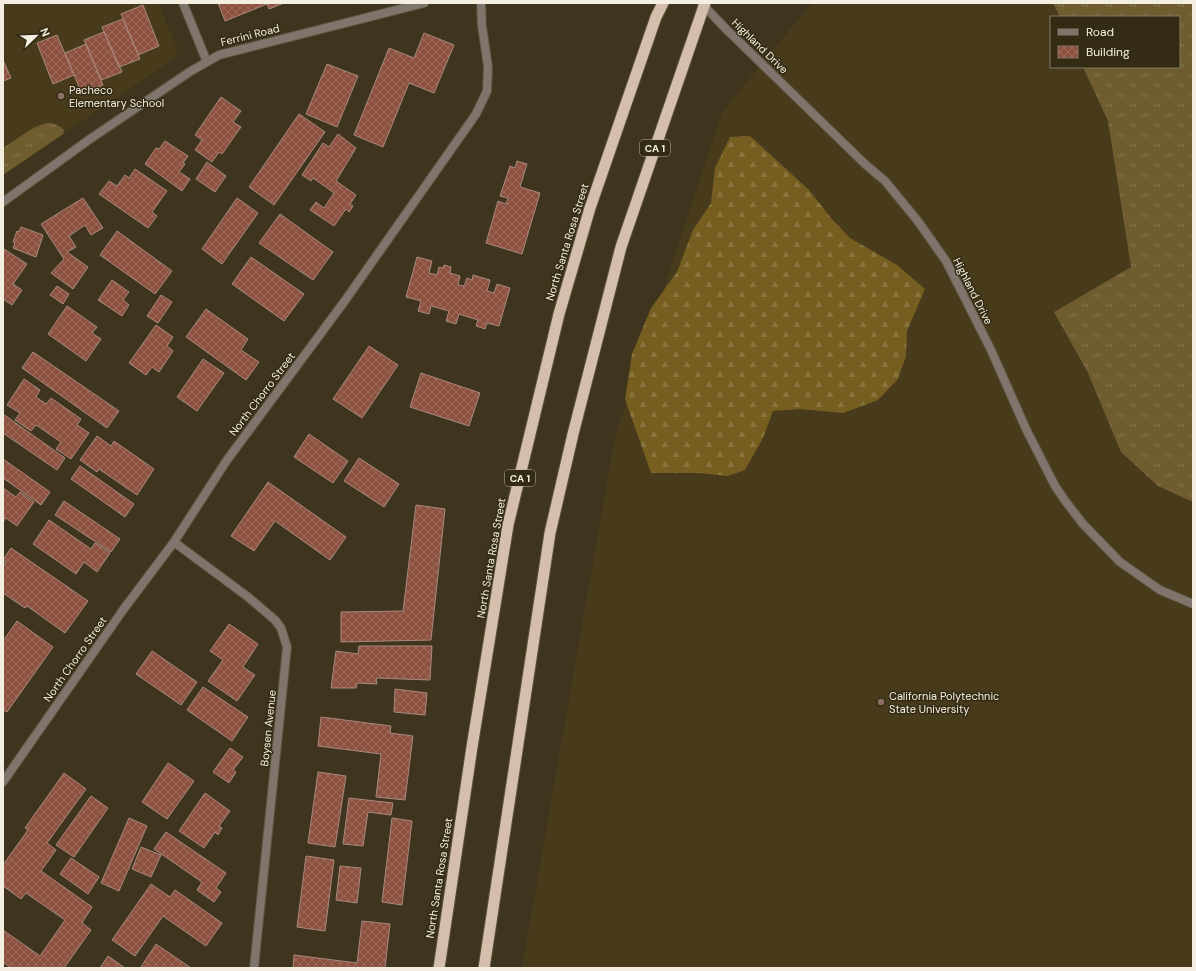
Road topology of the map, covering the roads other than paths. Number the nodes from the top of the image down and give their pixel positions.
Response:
1 (183, 3) edge
2 (424, 3) edge
3 (481, 3) edge
4 (663, 3) edge
5 (703, 4) edge
6 (207, 62) junction
7 (3, 202) edge
8 (174, 542) junction
9 (1193, 604) edge
10 (3, 782) edge
11 (254, 968) edge
12 (439, 968) edge
13 (484, 968) edge

1 - 6 street
2 - 6 street, Ferrini Road
3 - 8 street, North Chorro Street
4 - 12 highway, North Santa Rosa Street / CA 1
5 - 9 street, Highland Drive
5 - 13 highway, CA 1
6 - 7 street, Ferrini Road
8 - 10 street, North Chorro Street
8 - 11 street, Boysen Avenue

